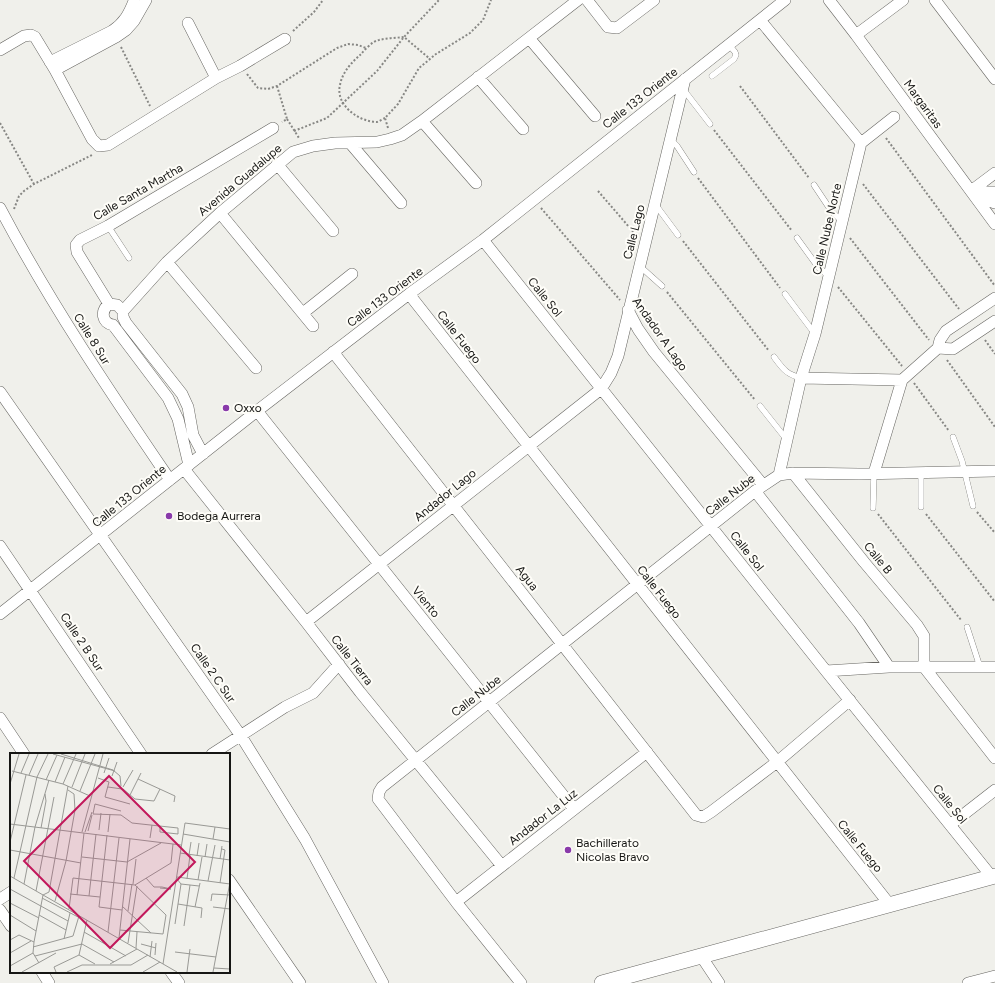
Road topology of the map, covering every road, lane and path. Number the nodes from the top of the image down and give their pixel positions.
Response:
1 (134, 0) edge
2 (146, 0) edge
3 (323, 0) edge
4 (439, 0) edge
5 (492, 0) edge
6 (578, 0) edge
7 (587, 0) edge
8 (654, 0) edge
9 (785, 0) edge
10 (828, 0) edge
11 (903, 0) edge
12 (935, 0) edge
13 (760, 20) junction
14 (188, 23) dead end
15 (856, 35) junction
16 (116, 37) junction
17 (404, 37) junction
18 (529, 38) junction
19 (285, 39) joint
20 (729, 45) junction
21 (366, 48) junction
22 (0, 50) edge
23 (430, 59) junction
24 (52, 66) junction
25 (240, 66) junction
26 (712, 76) dead end
27 (478, 77) junction
28 (216, 78) junction
29 (995, 79) edge
30 (684, 84) junction
31 (277, 86) junction
32 (740, 86) dead end
33 (343, 104) junction
34 (155, 115) junction
35 (595, 116) dead end
36 (385, 118) junction
37 (894, 118) dead end
38 (287, 119) junction
39 (422, 121) junction
40 (0, 123) edge
41 (710, 124) joint
42 (273, 128) joint
43 (523, 129) dead end
44 (880, 129) junction
45 (294, 131) junction
46 (390, 139) junction
47 (670, 139) junction
48 (350, 143) junction
49 (861, 143) junction
50 (99, 146) junction
51 (305, 148) junction
52 (277, 164) junction
53 (694, 172) joint
54 (854, 172) junction
55 (995, 174) edge
56 (476, 183) dead end
57 (34, 184) junction
58 (814, 185) joint
59 (598, 191) dead end
60 (995, 192) edge
61 (973, 194) junction
62 (534, 200) junction
63 (401, 203) dead end
64 (995, 203) edge
65 (655, 204) junction
66 (0, 208) edge
67 (220, 213) junction
68 (995, 224) edge
69 (4, 225) edge
70 (841, 225) junction
71 (108, 226) junction
72 (333, 231) dead end
73 (678, 235) joint
74 (797, 238) joint
75 (482, 240) junction
76 (644, 245) junction
77 (129, 258) dead end
78 (167, 262) junction
79 (639, 267) junction
80 (352, 274) dead end
81 (829, 277) junction
82 (662, 286) joint
83 (995, 286) edge
84 (409, 294) junction
85 (785, 294) joint
86 (995, 298) edge
87 (106, 307) junction
88 (628, 310) junction
89 (123, 311) junction
90 (303, 314) junction
91 (967, 317) junction
92 (995, 320) edge
93 (314, 326) dead end
94 (979, 331) junction
95 (815, 334) junction
96 (938, 348) junction
97 (333, 352) junction
98 (995, 354) edge
99 (774, 357) joint
100 (256, 368) dead end
101 (905, 377) junction
102 (801, 378) junction
103 (601, 389) junction
104 (0, 392) edge
105 (760, 406) joint
106 (188, 407) junction
107 (257, 411) junction
108 (175, 412) junction
109 (995, 427) edge
110 (953, 437) joint
111 (787, 441) junction
112 (528, 446) junction
113 (203, 454) junction
114 (186, 467) junction
115 (965, 471) junction
116 (995, 471) edge
117 (921, 472) junction
118 (793, 473) junction
119 (874, 473) junction
120 (779, 475) junction
121 (170, 480) junction
122 (759, 488) junction
123 (453, 506) junction
124 (973, 506) joint
125 (921, 507) joint
126 (873, 508) joint
127 (711, 526) junction
128 (995, 533) edge
129 (101, 535) junction
130 (0, 546) edge
131 (379, 564) junction
132 (637, 584) junction
133 (31, 590) junction
134 (995, 602) edge
135 (0, 614) edge
136 (306, 622) junction
137 (967, 627) joint
138 (562, 644) junction
139 (339, 664) junction
140 (889, 667) junction
141 (924, 667) junction
142 (980, 667) junction
143 (995, 667) edge
144 (826, 671) junction
145 (850, 700) junction
146 (489, 702) junction
147 (0, 718) edge
148 (241, 736) junction
149 (647, 752) junction
150 (23, 753) edge
151 (140, 753) edge
152 (214, 753) edge
153 (995, 758) edge
154 (415, 761) junction
155 (777, 762) junction
156 (995, 790) edge
157 (574, 809) junction
158 (950, 825) junction
159 (502, 866) junction
160 (994, 876) edge
161 (230, 881) edge
162 (10, 893) edge
163 (0, 899) edge
164 (456, 902) junction
165 (890, 904) junction
166 (0, 910) edge
167 (10, 925) edge
168 (701, 956) junction
169 (43, 973) edge
170 (172, 973) edge
171 (995, 976) edge
172 (629, 979) edge
173 (49, 983) edge
174 (179, 983) edge
175 (300, 983) edge
176 (383, 983) edge
177 (521, 983) edge
178 (602, 983) edge
179 (719, 983) edge
180 (968, 983) edge

1 - 2 street
1 - 24 street
2 - 16 street
3 - 19 path
4 - 17 path
5 - 23 path
6 - 18 street, Avenida Guadalupe
7 - 8 street
9 - 13 street, Calle 133 Oriente
10 - 15 street, Margaritas
11 - 15 street
12 - 29 street
13 - 20 street, Calle 133 Oriente
13 - 49 street
14 - 28 street
15 - 61 street, Margaritas
16 - 24 street
16 - 34 path
17 - 21 path
17 - 23 path
17 - 33 path
18 - 27 street, Avenida Guadalupe
18 - 35 street
19 - 25 street
20 - 26 lane
20 - 30 street, Calle 133 Oriente
21 - 31 path
21 - 33 path
22 - 24 street
23 - 36 path
24 - 50 street
25 - 28 street
25 - 31 path
27 - 39 street, Avenida Guadalupe
27 - 43 street
28 - 34 street
30 - 41 lane
30 - 47 street, Calle Lago
30 - 62 street, Calle 133 Oriente
31 - 38 path
32 - 58 path
33 - 36 path
33 - 45 path
34 - 50 street
36 - 46 path
37 - 44 street
38 - 42 path
38 - 45 path
39 - 46 street, Avenida Guadalupe
39 - 56 street
40 - 57 path
41 - 74 path
42 - 71 street, Calle Santa Martha
44 - 49 street
44 - 83 path
45 - 51 path
46 - 48 street, Avenida Guadalupe
47 - 53 lane
47 - 65 street, Calle Lago
48 - 51 street, Avenida Guadalupe
48 - 63 street
49 - 54 street, Calle Nube Norte
50 - 57 path
51 - 52 street, Avenida Guadalupe
52 - 67 street, Avenida Guadalupe
52 - 72 street
53 - 85 path
54 - 70 street, Calle Nube Norte
54 - 91 path
55 - 61 street
57 - 69 path
58 - 70 lane
59 - 76 path
60 - 61 street
61 - 64 street
61 - 68 street, Margaritas
62 - 75 street, Calle 133 Oriente
62 - 88 path, Andador A Lago
65 - 73 lane
65 - 76 street, Calle Lago
66 - 69 street, Calle 8 Sur
67 - 78 street, Avenida Guadalupe
67 - 90 street
69 - 121 street, Calle 8 Sur
70 - 81 street, Calle Nube Norte
70 - 96 path
71 - 77 lane
71 - 87 street, Calle Santa Martha
73 - 99 path
74 - 81 lane
75 - 84 street, Calle 133 Oriente
75 - 103 street, Calle Sol
76 - 79 street, Calle Lago
78 - 89 street, Avenida Guadalupe
78 - 100 street
79 - 82 lane
79 - 88 street, Calle Lago
80 - 90 street
81 - 95 street, Calle Nube Norte
81 - 101 path
82 - 105 path
84 - 97 street, Calle 133 Oriente
84 - 112 street, Calle Fuego
85 - 95 lane
86 - 91 street
87 - 89 street
87 - 108 street
88 - 103 street, Calle Lago
88 - 122 street, Andador A Lago
89 - 106 street
90 - 93 street
91 - 96 street
92 - 94 street
94 - 96 street
94 - 98 path
95 - 102 street, Calle Nube Norte
96 - 101 street
96 - 109 path
97 - 107 street, Calle 133 Oriente
97 - 123 street, Agua
99 - 102 lane
101 - 102 street
101 - 110 path
101 - 119 street
102 - 111 street, Calle Nube Norte
103 - 112 street, Andador Lago
103 - 127 street, Calle Sol
104 - 129 street, Calle 2 C Sur
105 - 111 lane
106 - 108 street
106 - 113 street
107 - 113 street, Calle 133 Oriente
107 - 131 street, Viento
108 - 114 street
110 - 115 lane
111 - 120 street, Calle Nube Norte
112 - 123 street, Andador Lago
112 - 132 street, Calle Fuego
113 - 114 street, Calle 133 Oriente
114 - 121 street, Calle 133 Oriente
114 - 136 street, Calle Tierra
115 - 116 street
115 - 117 street
115 - 124 lane
117 - 119 street
117 - 125 lane
118 - 119 street
118 - 120 street
118 - 141 street, Calle B
119 - 126 lane
120 - 122 street, Calle Nube
121 - 129 street, Calle 133 Oriente
122 - 127 street, Calle Nube
122 - 140 street, Andador A Lago
123 - 131 street, Andador Lago
123 - 138 street, Agua
124 - 128 path
125 - 134 path
126 - 137 path
127 - 132 street, Calle Nube
127 - 144 street, Calle Sol
129 - 133 street, Calle 133 Oriente
129 - 148 street, Calle 2 C Sur
130 - 133 street, Calle 2 B Sur
131 - 136 street, Andador Lago
131 - 146 street, Viento
132 - 138 street, Calle Nube
132 - 155 street, Calle Fuego
133 - 135 street, Calle 133 Oriente
133 - 151 street, Calle 2 B Sur
136 - 139 street, Calle Tierra
137 - 142 lane
138 - 146 street, Calle Nube
138 - 149 street, Agua
139 - 148 street
139 - 154 street, Calle Tierra
140 - 141 street
140 - 144 street
141 - 142 street
141 - 153 street
142 - 143 street
144 - 145 street, Calle Sol
145 - 155 street
145 - 158 street, Calle Sol
146 - 154 street, Calle Nube
146 - 157 street, Viento
147 - 150 street
148 - 152 street
148 - 176 street, Calle 2 C Sur
149 - 155 street, Agua
149 - 157 street, Andador La Luz
154 - 159 street, Calle Tierra
154 - 164 street, Calle Nube
155 - 165 street, Calle Fuego
156 - 158 street
157 - 159 street, Andador La Luz
158 - 160 street, Calle Sol
159 - 164 street, Andador La Luz
160 - 165 main road
161 - 175 street
162 - 163 street
164 - 177 street, Calle Nube
165 - 168 main road
166 - 167 street
168 - 172 main road
168 - 179 street
169 - 173 street
170 - 174 street
171 - 180 street
172 - 178 main road

